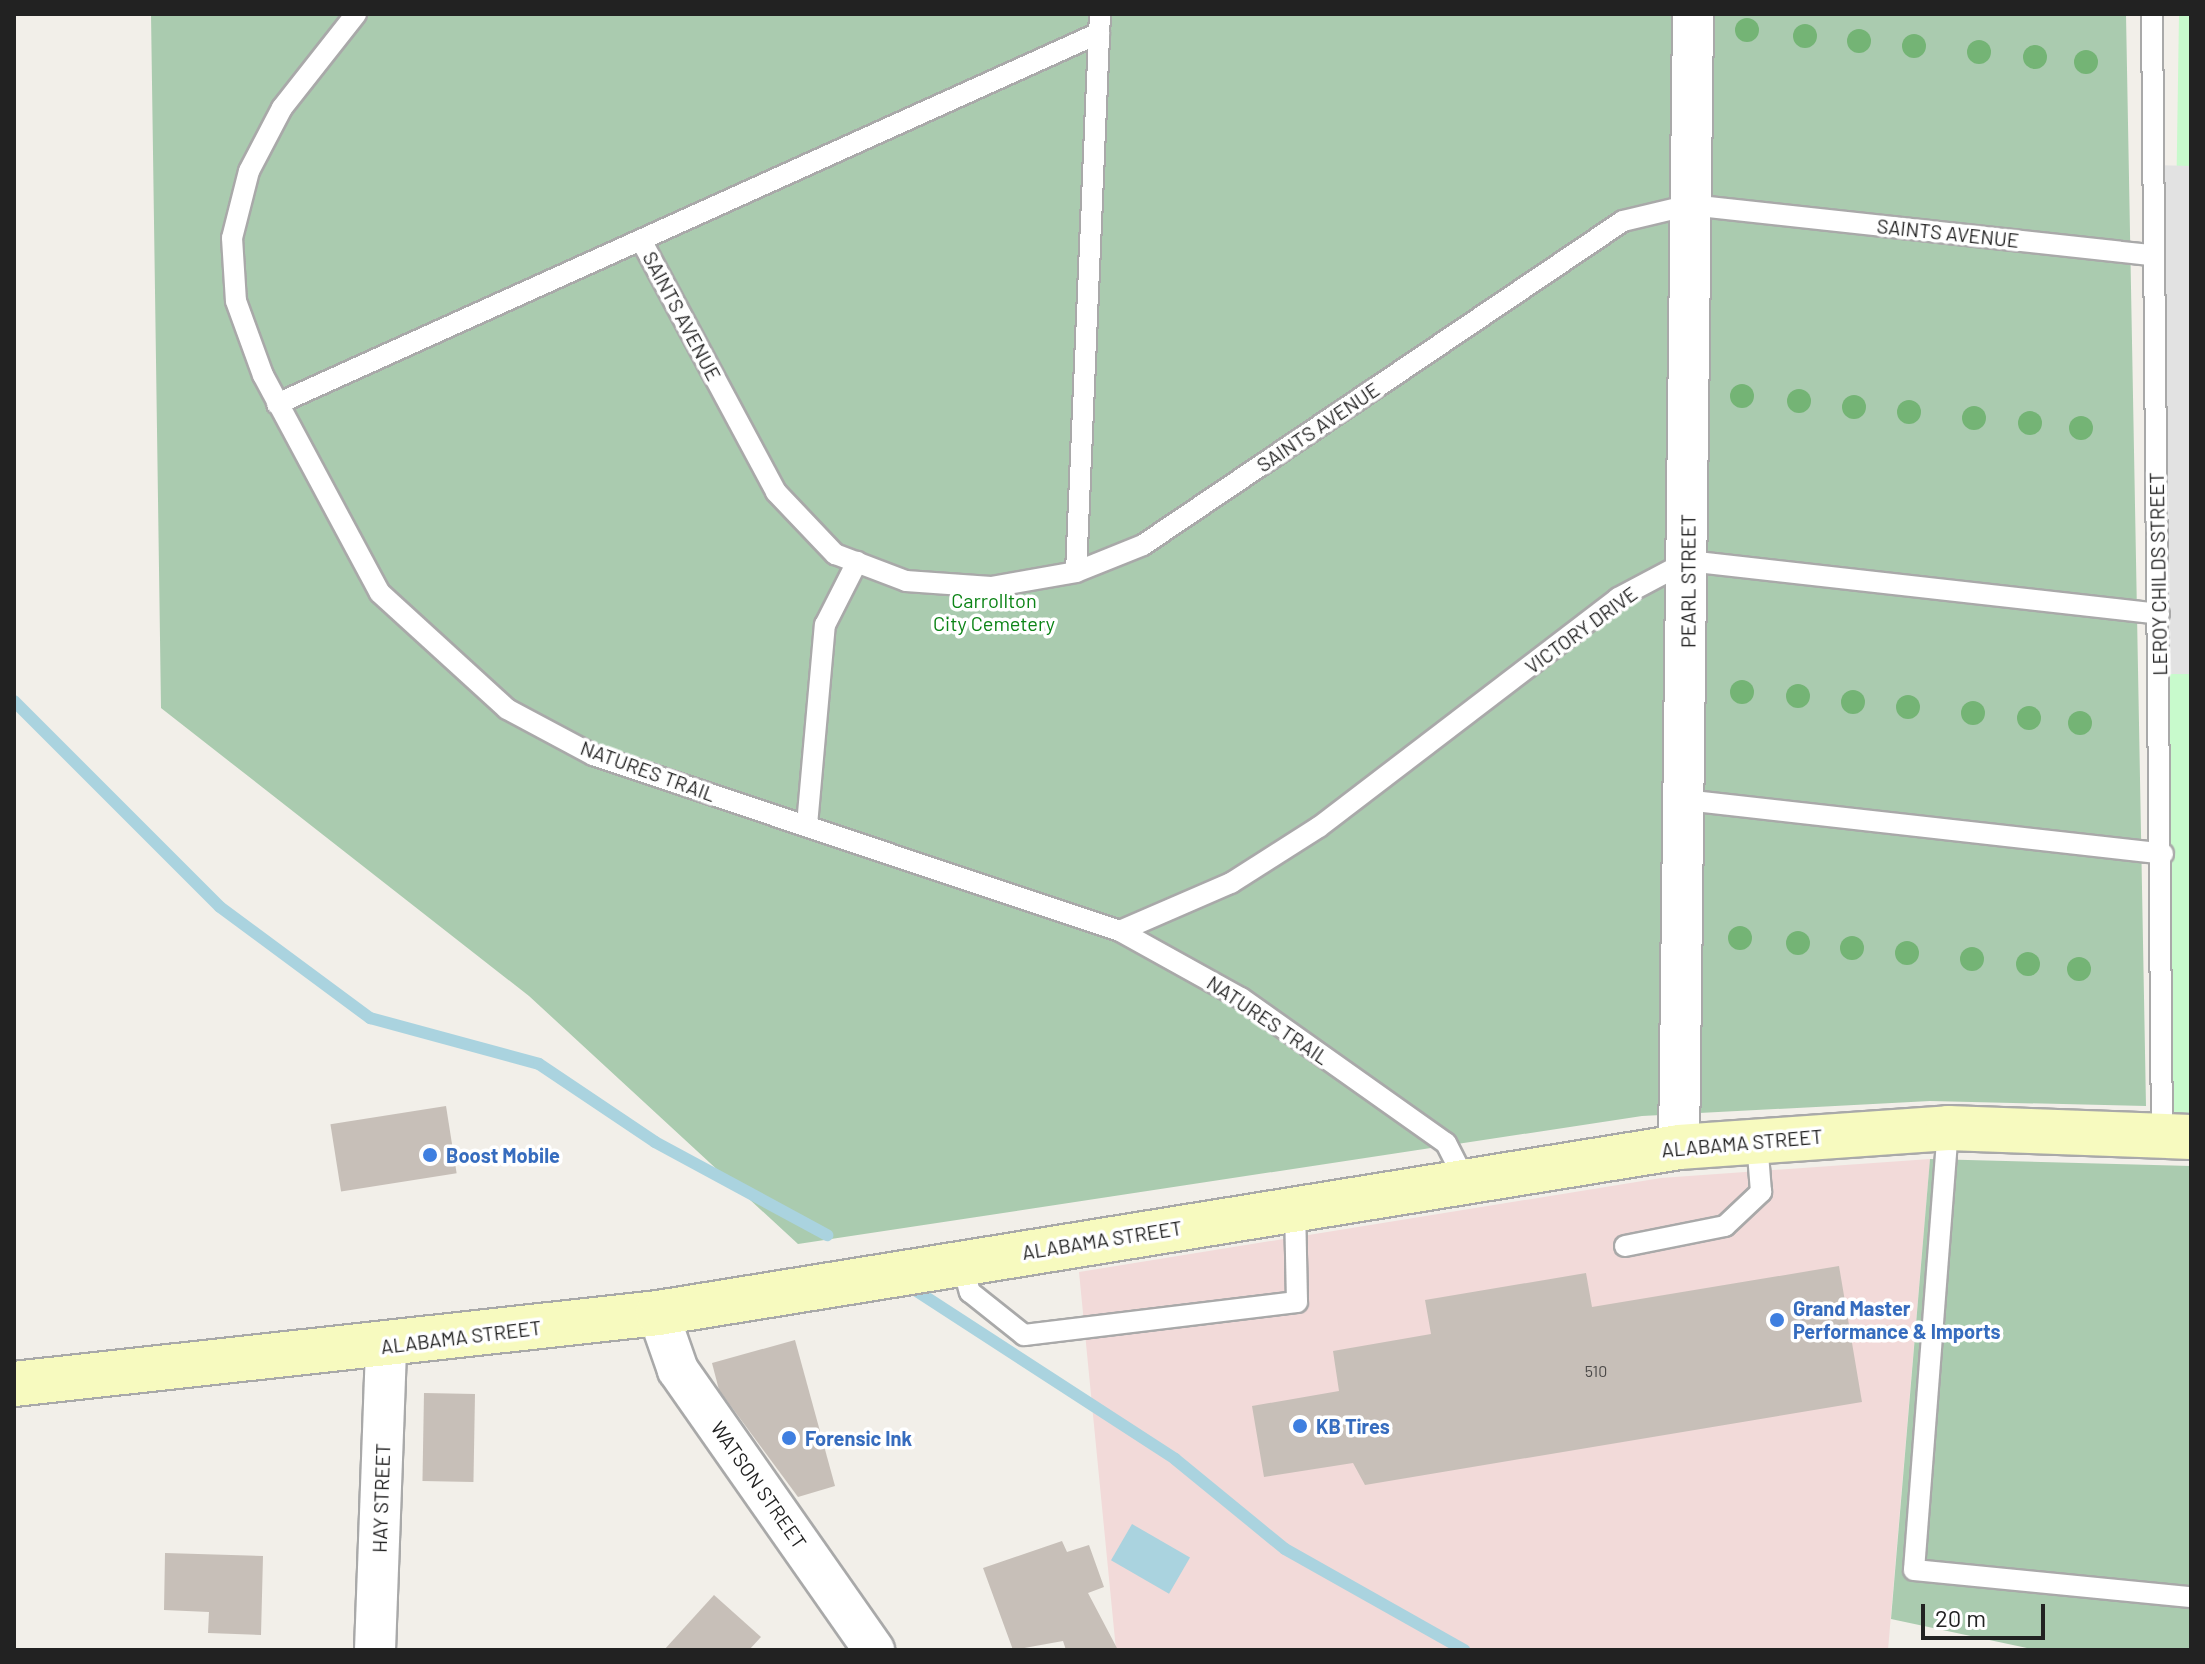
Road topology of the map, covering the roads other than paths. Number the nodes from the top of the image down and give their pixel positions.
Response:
1 (356, 14) edge
2 (1693, 14) edge
3 (2152, 14) edge
4 (1100, 24) edge
5 (1690, 205) junction
6 (641, 240) junction
7 (2152, 255) junction
8 (277, 404) junction
9 (1688, 561) junction
10 (857, 562) junction
11 (1076, 572) junction
12 (2159, 614) junction
13 (1685, 800) junction
14 (807, 825) junction
15 (2163, 854) junction
16 (1120, 931) junction
17 (1948, 1128) junction
18 (2176, 1136) edge
19 (1757, 1141) junction
20 (1679, 1147) junction
21 (1464, 1178) junction
22 (1295, 1209) junction
23 (1625, 1246) dead end
24 (962, 1263) junction
25 (658, 1313) junction
26 (386, 1346) junction
27 (14, 1384) edge
28 (2191, 1597) edge
29 (375, 1650) edge
30 (874, 1650) edge

1 - 8 lane, NATURES TRAIL
2 - 5 street, PEARL STREET
3 - 7 lane, LEROY CHILDS STREET
4 - 6 lane
4 - 11 lane
5 - 7 lane, SAINTS AVENUE
5 - 9 street, PEARL STREET
5 - 11 lane, SAINTS AVENUE
6 - 8 lane
6 - 10 lane, SAINTS AVENUE
7 - 12 lane, LEROY CHILDS STREET
8 - 14 lane, NATURES TRAIL
9 - 12 lane
9 - 13 street, PEARL STREET
9 - 16 lane, VICTORY DRIVE
10 - 11 lane, SAINTS AVENUE
10 - 14 lane
12 - 15 lane, LEROY CHILDS STREET
13 - 15 lane
13 - 20 street, PEARL STREET
14 - 16 lane, NATURES TRAIL
15 - 18 lane, LEROY CHILDS STREET
16 - 21 lane, NATURES TRAIL
17 - 18 main road, ALABAMA STREET
17 - 19 main road, ALABAMA STREET
17 - 28 lane
19 - 20 main road, ALABAMA STREET
19 - 23 lane
20 - 21 main road, ALABAMA STREET
21 - 22 main road, ALABAMA STREET
22 - 24 main road, ALABAMA STREET
22 - 24 lane
24 - 25 main road, ALABAMA STREET
25 - 26 main road, ALABAMA STREET
25 - 30 street, WATSON STREET
26 - 27 main road, ALABAMA STREET
26 - 29 street, HAY STREET

